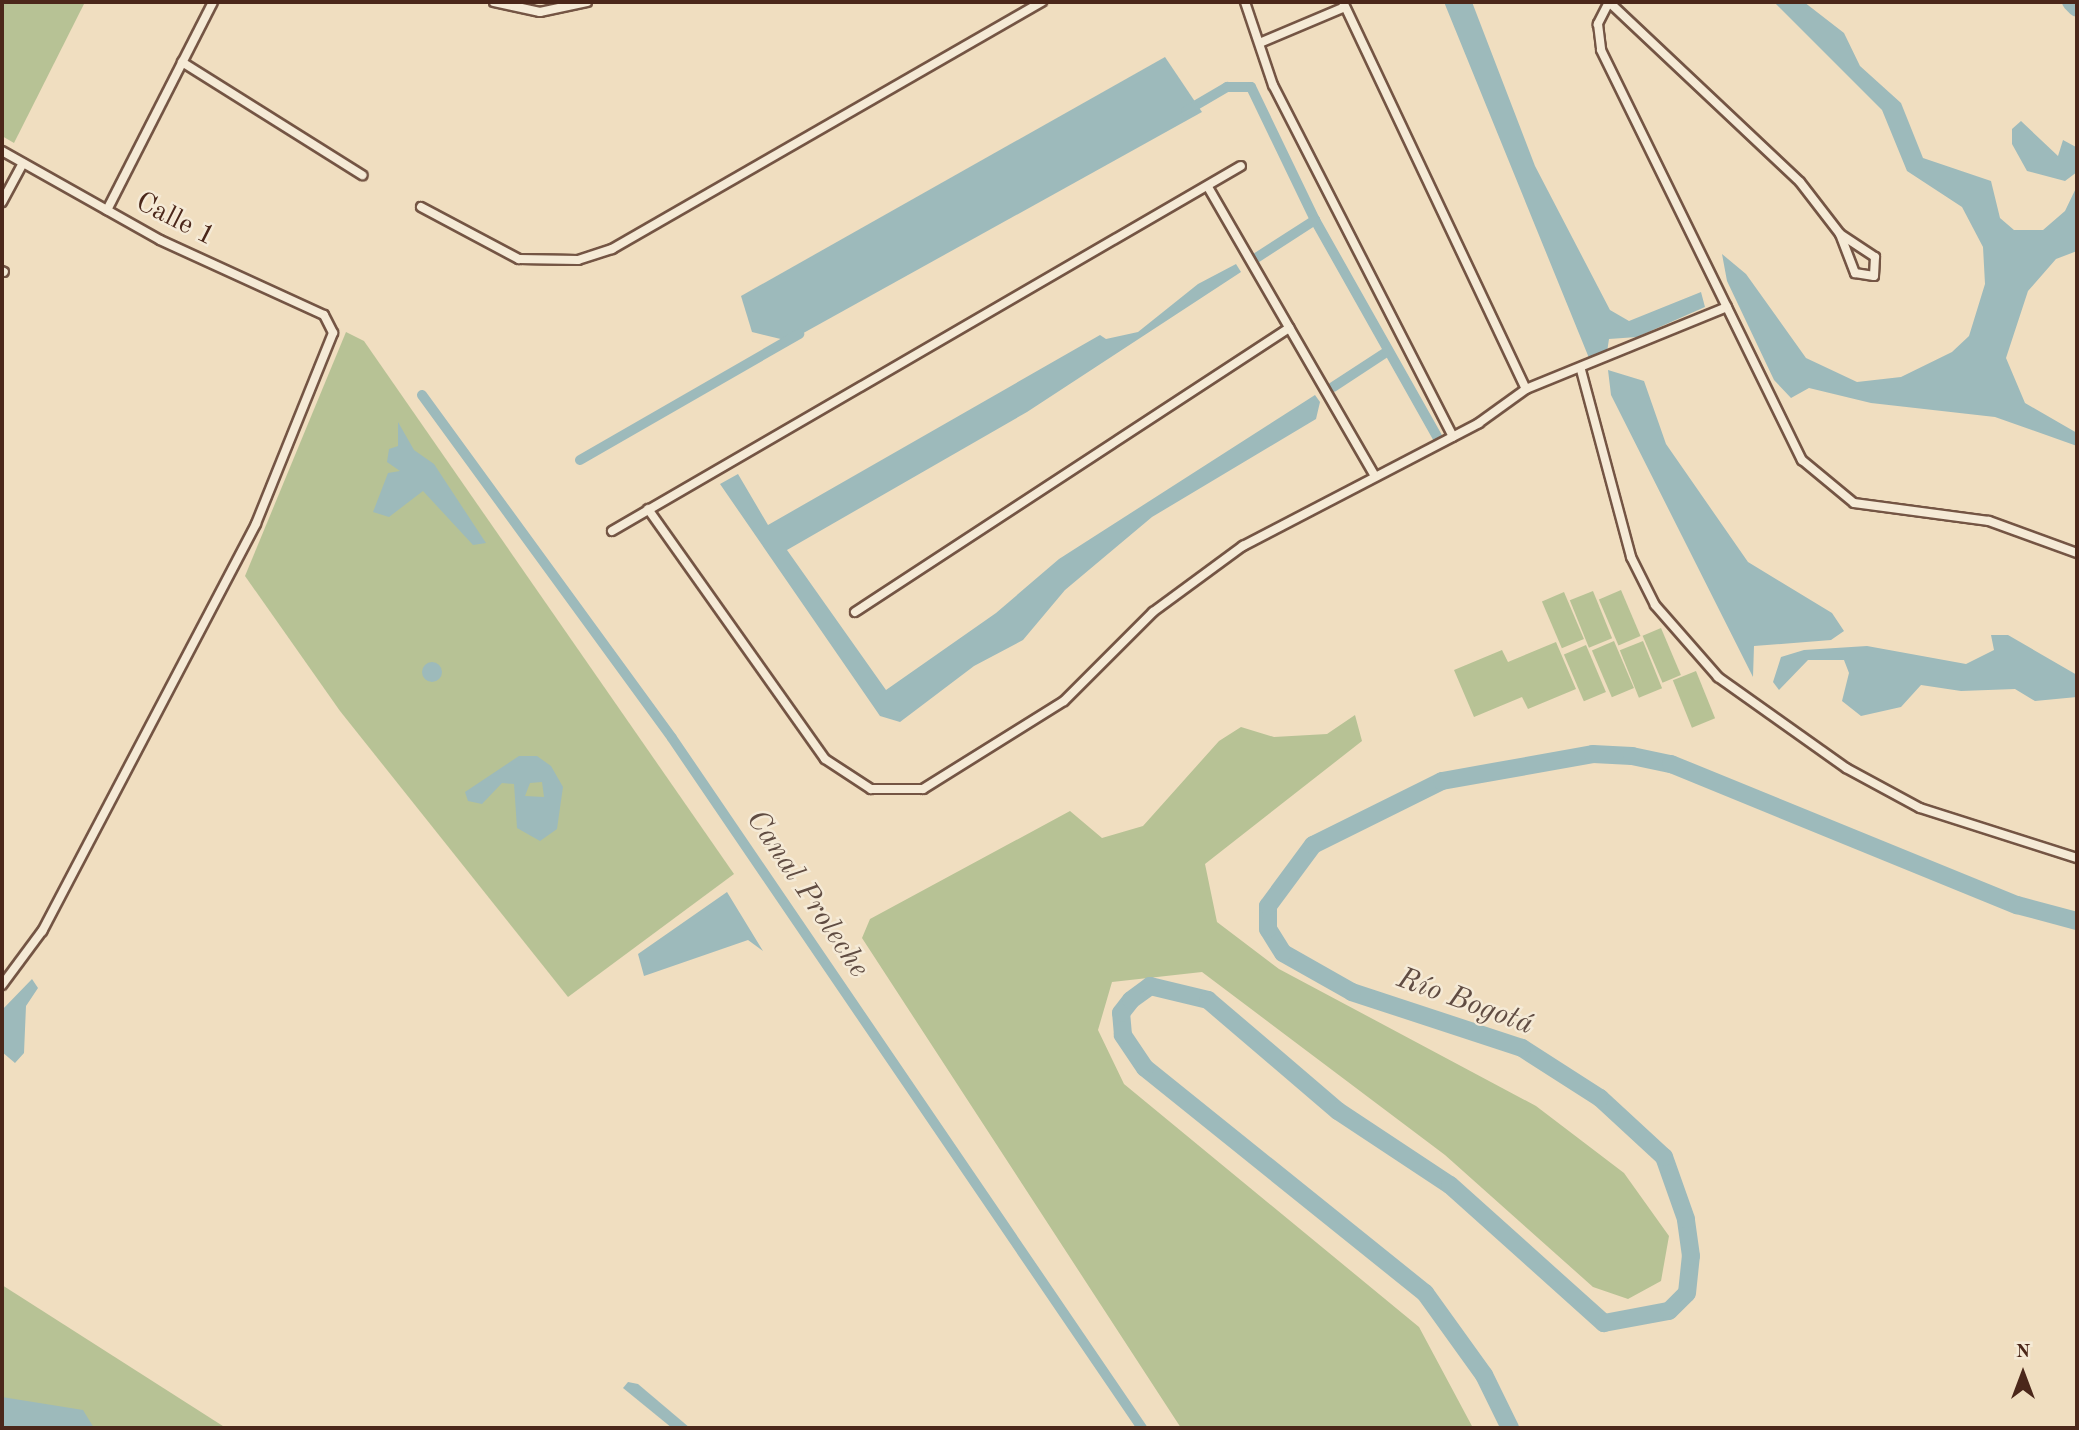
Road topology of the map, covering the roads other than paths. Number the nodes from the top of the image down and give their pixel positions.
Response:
1 (213, 2) edge
2 (494, 2) edge
3 (587, 2) edge
4 (1042, 2) edge
5 (1245, 2) edge
6 (1609, 2) edge
7 (1344, 4) edge
8 (1262, 42) junction
9 (182, 62) junction
10 (2, 151) edge
11 (23, 163) junction
12 (1241, 166) dead end
13 (362, 175) dead end
14 (1208, 187) junction
15 (2, 202) edge
16 (421, 207) dead end
17 (107, 210) junction
18 (1840, 234) junction
19 (1727, 307) junction
20 (1289, 328) junction
21 (1581, 370) junction
22 (1526, 389) junction
23 (1453, 437) junction
24 (1374, 474) junction
25 (648, 509) junction
26 (612, 531) dead end
27 (2077, 553) edge
28 (855, 612) dead end
29 (2077, 858) edge
30 (2, 985) edge

1 - 9 street
2 - 3 street
4 - 16 street
5 - 8 street
6 - 18 street
6 - 19 street
7 - 8 street
7 - 22 street
8 - 23 street
9 - 13 street
9 - 17 street
10 - 11 street, Calle 1
11 - 15 street
11 - 17 street, Calle 1
12 - 14 street
14 - 20 street
14 - 25 street
17 - 30 street, Calle 1
18 - 18 street
19 - 21 street
19 - 27 street
20 - 24 street
20 - 28 street
21 - 22 street
21 - 29 street
22 - 23 street
23 - 24 street
24 - 25 street
25 - 26 street

